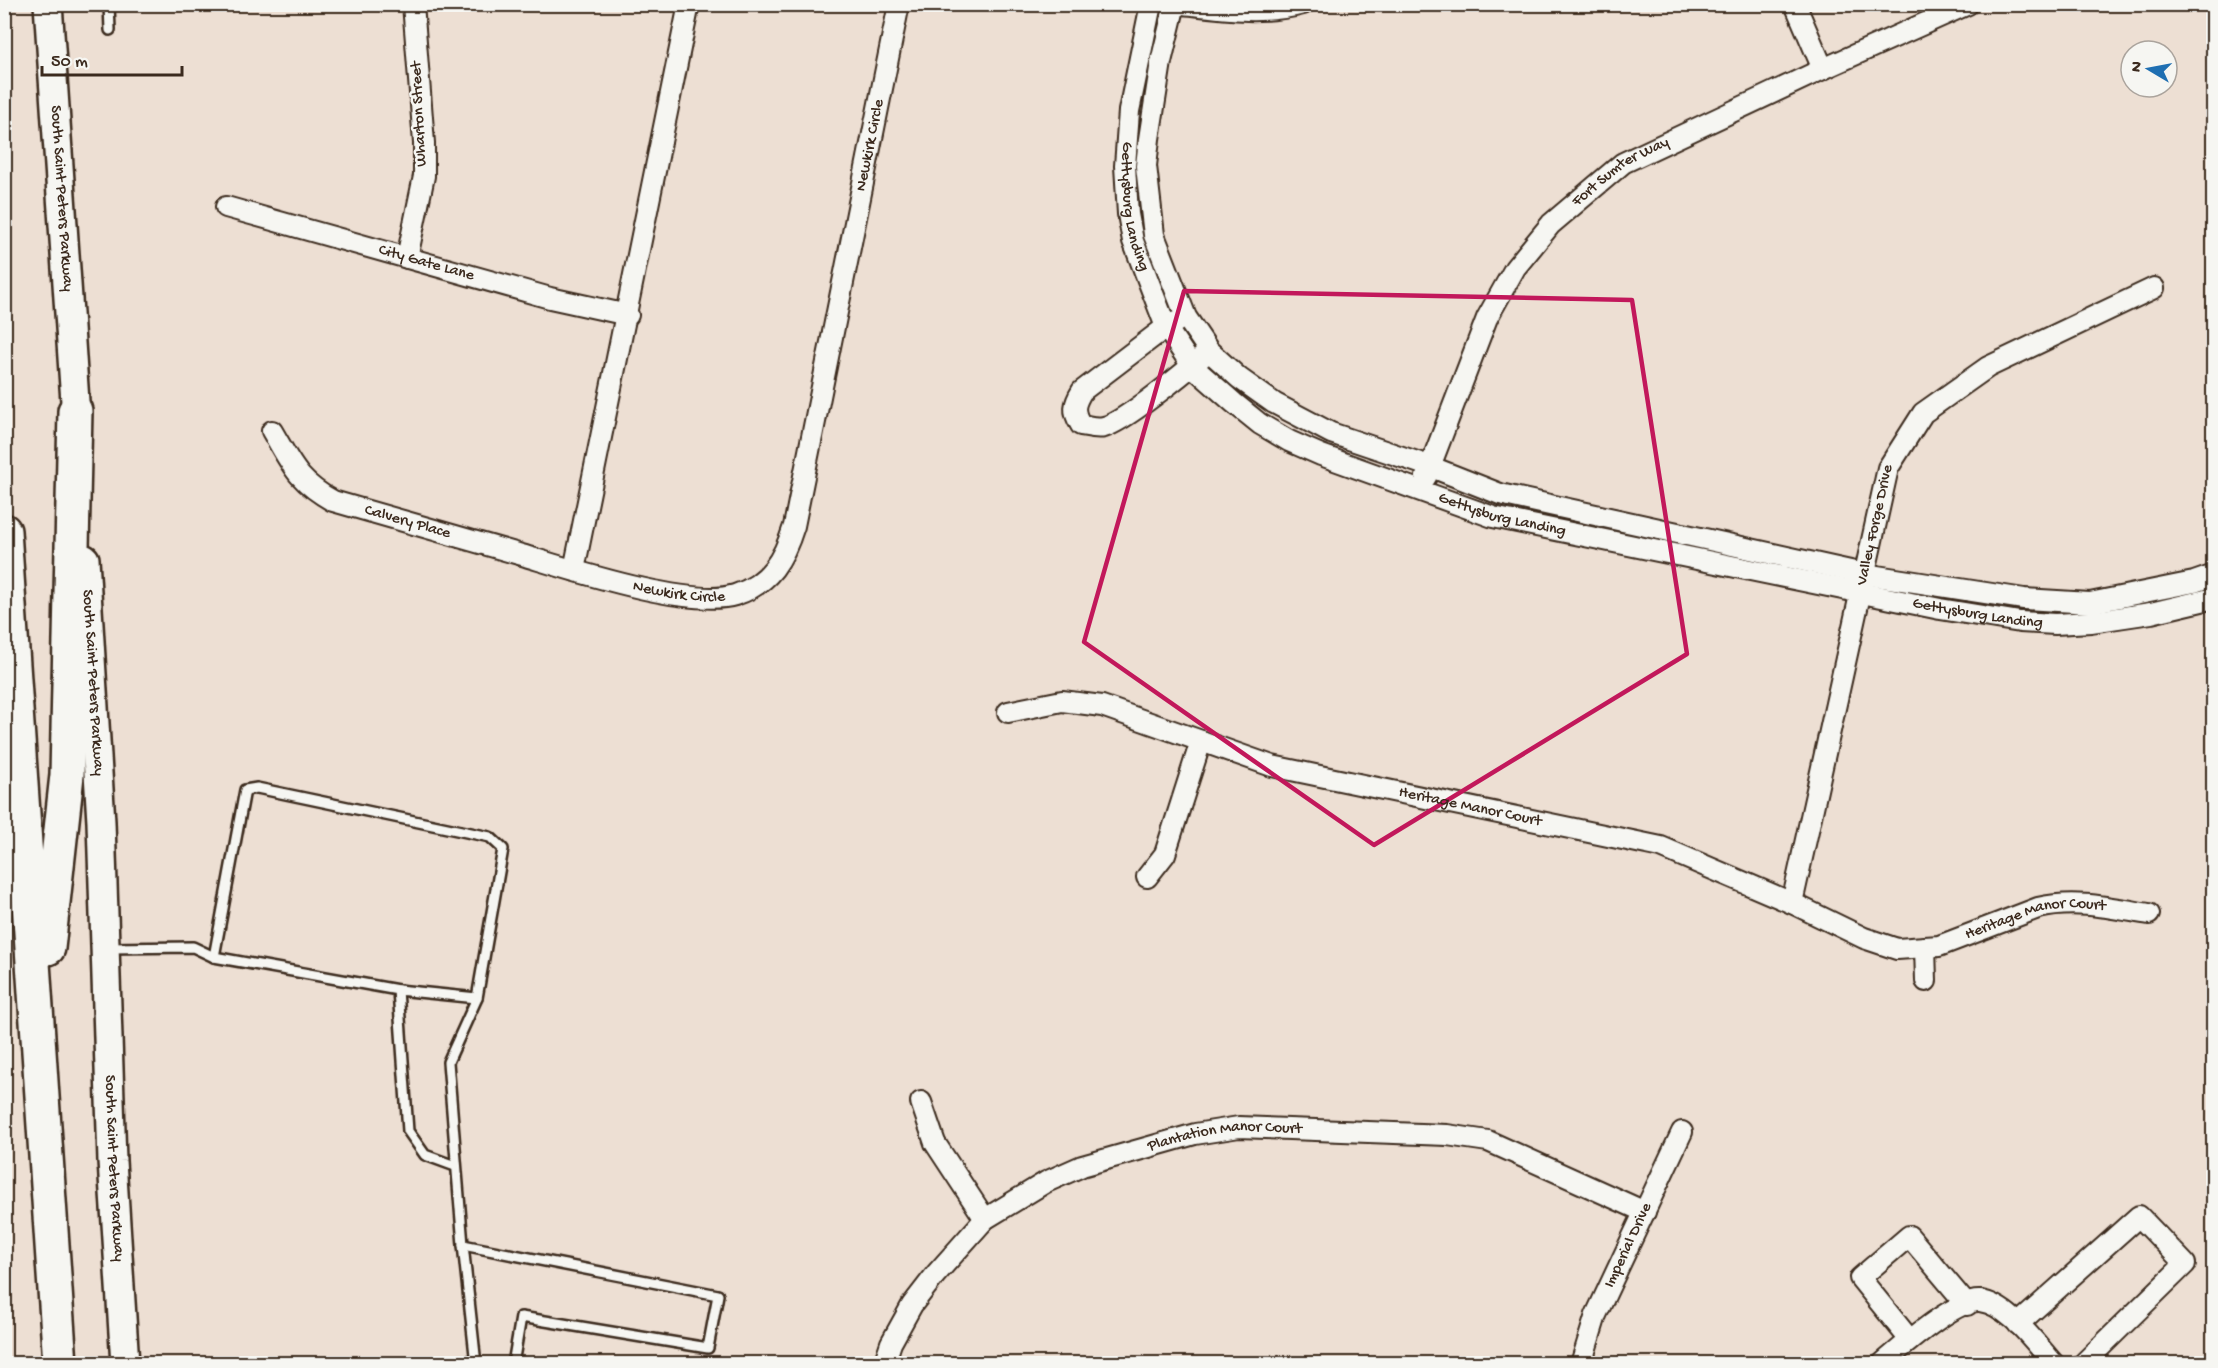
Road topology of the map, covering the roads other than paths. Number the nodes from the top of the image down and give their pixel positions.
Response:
1 (48, 4) edge
2 (109, 4) edge
3 (413, 4) edge
4 (689, 4) edge
5 (899, 4) edge
6 (1151, 4) edge
7 (1175, 4) edge
8 (1184, 4) edge
9 (1303, 4) edge
10 (1795, 4) edge
11 (1968, 4) edge
12 (110, 30) dead end
13 (1823, 69) junction
14 (226, 207) dead end
15 (407, 258) junction
16 (2154, 288) dead end
17 (628, 315) junction
18 (1186, 317) junction
19 (1166, 327) junction
20 (1209, 351) junction
21 (1192, 366) junction
22 (75, 411) junction
23 (272, 431) dead end
24 (1429, 466) junction
25 (1421, 491) junction
26 (4, 531) edge
27 (574, 570) junction
28 (1864, 574) junction
29 (2214, 575) edge
30 (1860, 594) junction
31 (2214, 598) edge
32 (1008, 711) dead end
33 (1201, 741) junction
34 (1147, 877) dead end
35 (1792, 903) junction
36 (2149, 914) dead end
37 (1924, 947) junction
38 (104, 948) junction
39 (214, 957) junction
40 (1926, 981) dead end
41 (398, 990) junction
42 (477, 998) junction
43 (38, 1042) junction
44 (921, 1102) dead end
45 (1682, 1132) dead end
46 (455, 1166) junction
47 (1645, 1212) junction
48 (986, 1219) junction
49 (463, 1245) junction
50 (1967, 1305) junction
51 (2019, 1324) junction
52 (1910, 1340) junction
53 (60, 1364) edge
54 (125, 1364) edge
55 (216, 1364) edge
56 (223, 1364) edge
57 (476, 1364) edge
58 (513, 1364) edge
59 (885, 1364) edge
60 (1581, 1364) edge
61 (1882, 1364) edge
62 (2054, 1364) edge
63 (2082, 1364) edge

1 - 22 main road, South Saint Peters Parkway
2 - 12 lane
3 - 15 street, Wharton Street
4 - 17 street
5 - 27 street, Newkirk Circle
6 - 19 street, Gettysburg Landing
7 - 18 street, Gettysburg Landing
8 - 9 street
10 - 13 street
11 - 13 street, Fort Sumter Way
13 - 24 street, Fort Sumter Way
14 - 15 street, City Gate Lane
15 - 17 street, City Gate Lane
16 - 28 street, Valley Forge Drive
17 - 27 street
18 - 19 street
18 - 20 street, Gettysburg Landing
19 - 21 street, Gettysburg Landing
19 - 21 street
20 - 21 street
20 - 24 street, Gettysburg Landing
21 - 25 street, Gettysburg Landing
22 - 38 main road, South Saint Peters Parkway
22 - 43 highway
23 - 27 street, Calvery Place
24 - 25 street, Fort Sumter Way
24 - 28 street, Gettysburg Landing
25 - 30 street, Gettysburg Landing
26 - 43 highway
28 - 29 street, Gettysburg Landing
28 - 30 street, Valley Forge Drive
30 - 31 street, Gettysburg Landing
30 - 35 street, Valley Forge Drive
32 - 33 street, Heritage Manor Court
33 - 34 street
33 - 35 street, Heritage Manor Court
35 - 37 street, Heritage Manor Court
36 - 37 street, Heritage Manor Court
37 - 40 street
38 - 39 lane
38 - 54 main road, South Saint Peters Parkway
39 - 41 lane
39 - 42 lane
41 - 42 lane
41 - 46 lane
42 - 46 lane
43 - 53 highway
44 - 48 street
45 - 47 street, Imperial Drive
46 - 49 lane
47 - 48 street, Plantation Manor Court
47 - 60 street, Imperial Drive
48 - 59 street, Plantation Manor Court
49 - 57 lane
49 - 58 lane
50 - 51 street
50 - 52 street
50 - 52 street
51 - 62 street
51 - 63 street
52 - 61 street
55 - 56 lane

